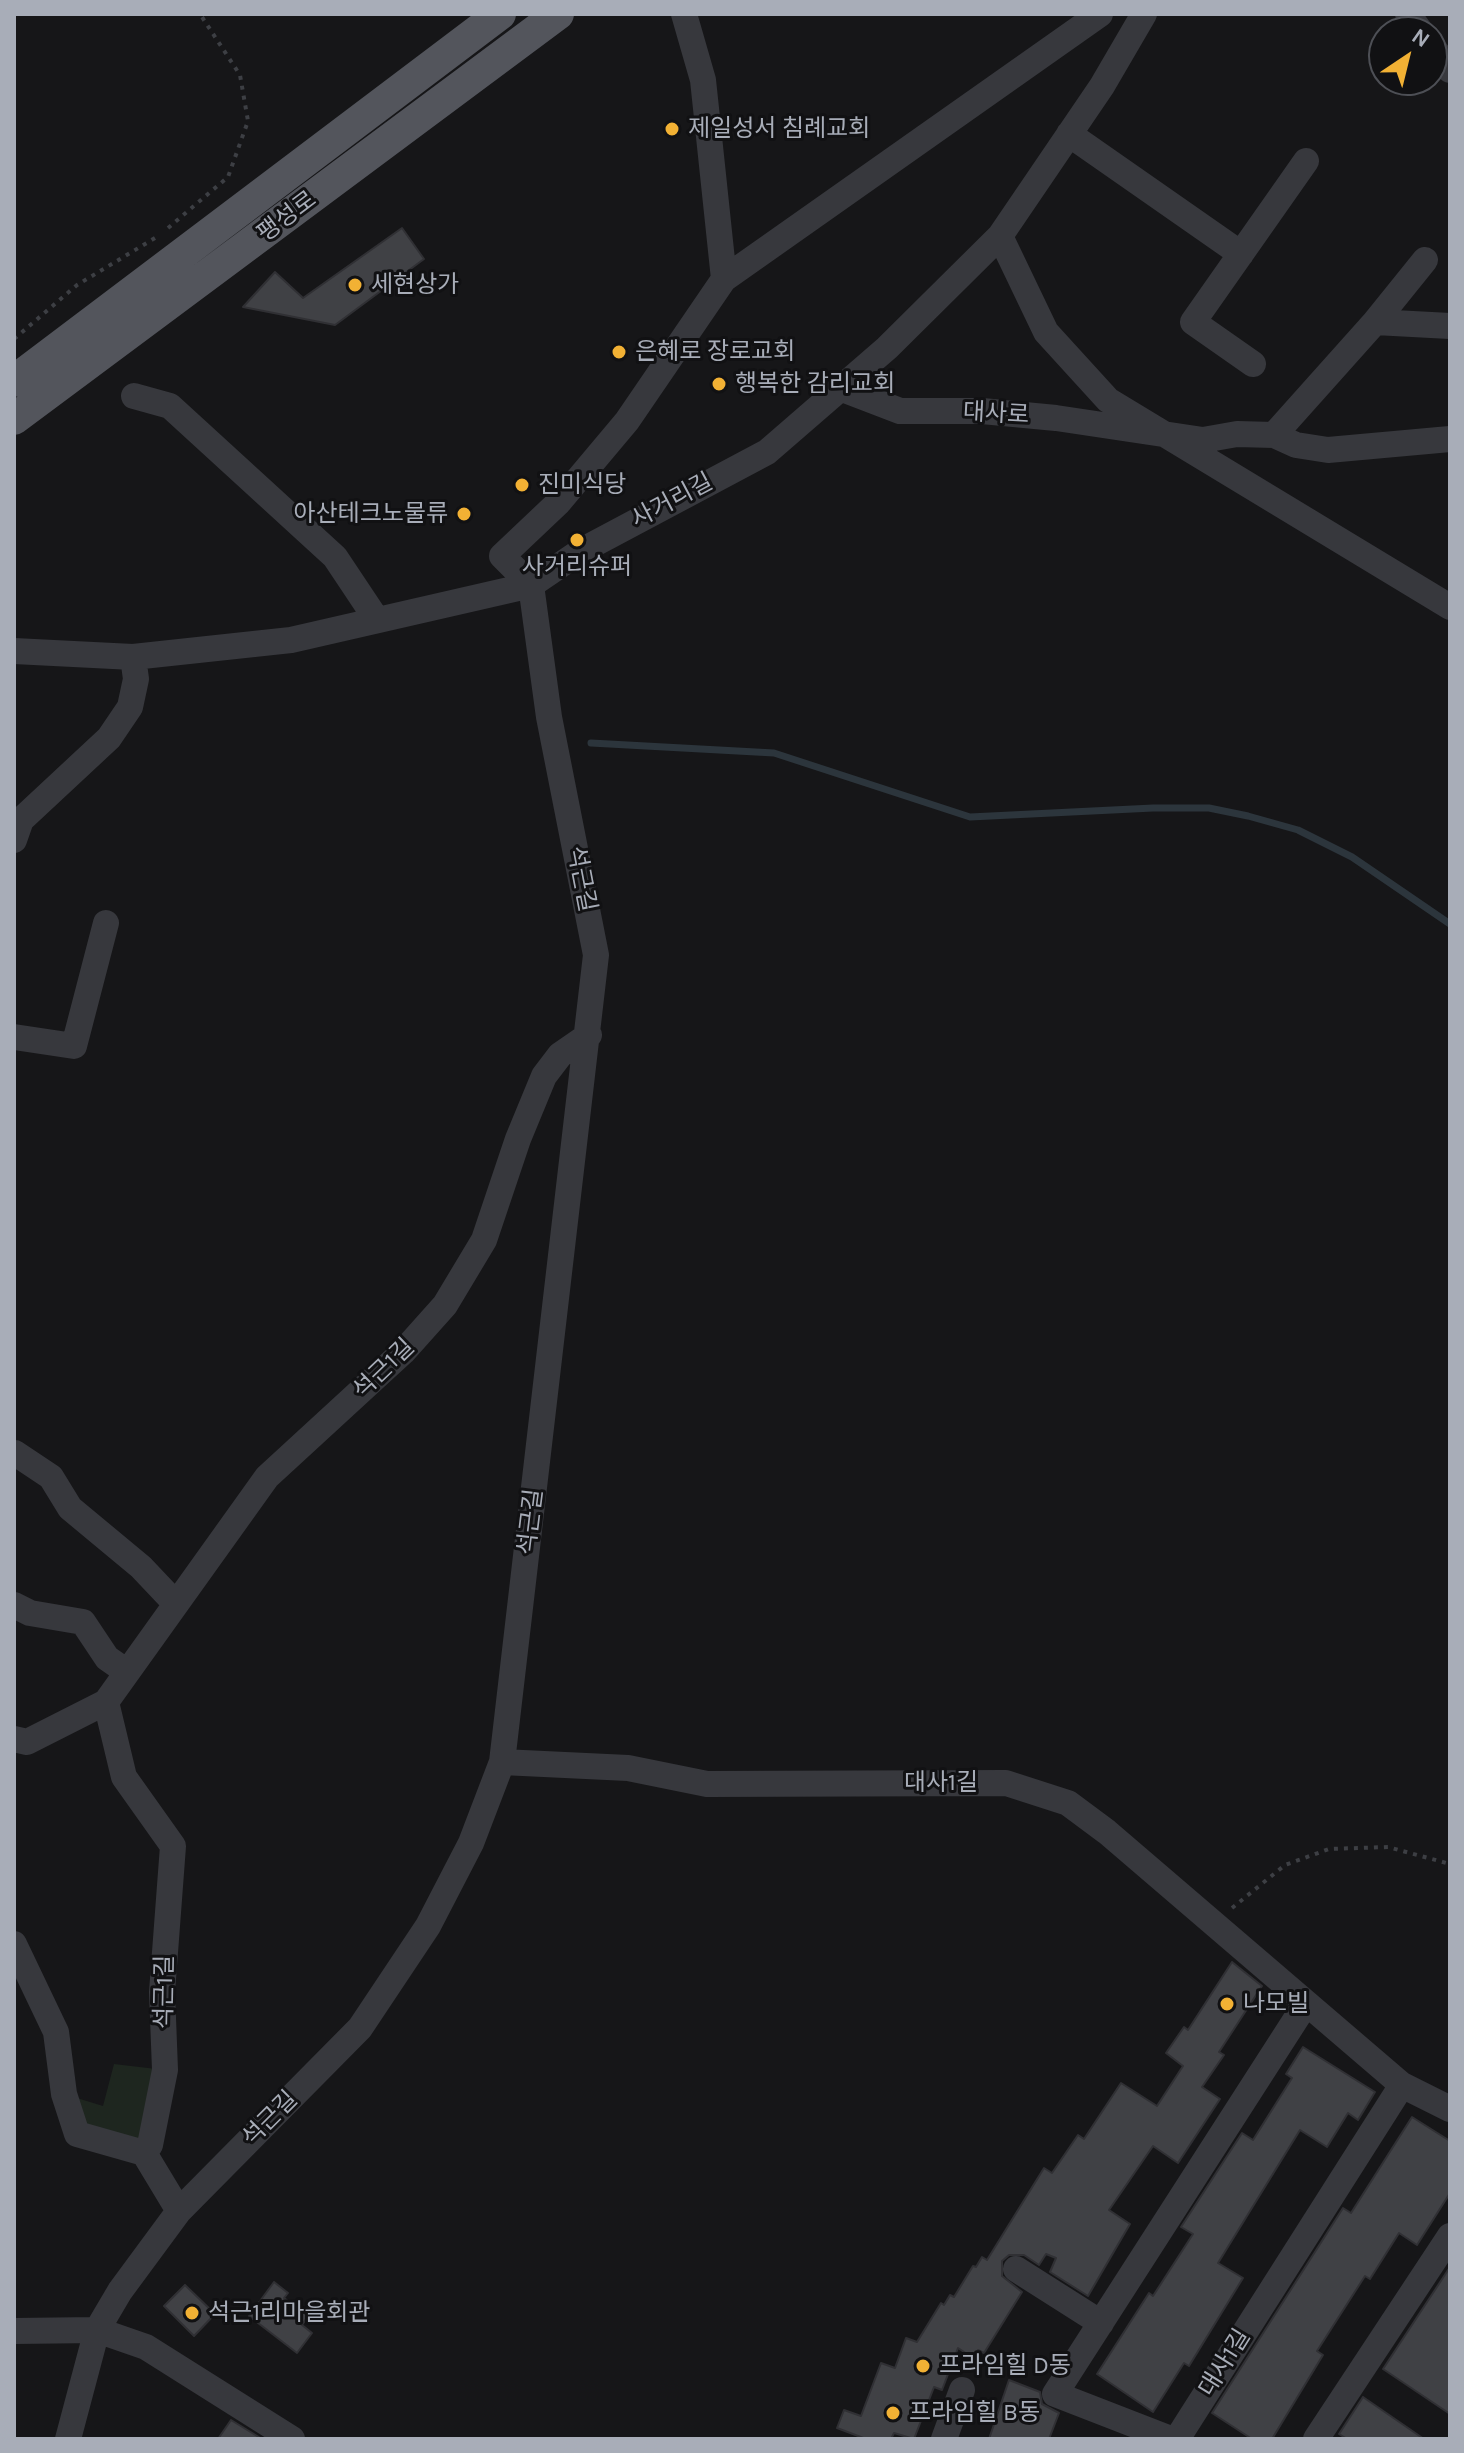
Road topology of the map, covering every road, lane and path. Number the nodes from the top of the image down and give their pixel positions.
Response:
1 (200, 14) edge
2 (500, 14) edge
3 (558, 14) edge
4 (684, 14) edge
5 (1100, 14) edge
6 (1144, 14) edge
7 (1069, 134) junction
8 (1306, 161) dead end
9 (1000, 236) junction
10 (1241, 254) junction
11 (1425, 260) dead end
12 (724, 279) junction
13 (1375, 322) junction
14 (1450, 326) edge
15 (14, 339) edge
16 (1253, 364) dead end
17 (14, 381) edge
18 (840, 388) junction
19 (134, 396) dead end
20 (14, 419) edge
21 (1156, 431) junction
22 (1274, 435) junction
23 (1450, 439) edge
24 (531, 585) junction
25 (1450, 607) edge
26 (377, 620) junction
27 (14, 651) edge
28 (133, 657) junction
29 (14, 840) edge
30 (106, 923) dead end
31 (589, 1035) junction
32 (14, 1037) edge
33 (15, 1453) edge
34 (176, 1604) junction
35 (14, 1605) edge
36 (127, 1672) junction
37 (106, 1702) junction
38 (14, 1739) edge
39 (502, 1762) junction
40 (1450, 1864) edge
41 (1210, 1921) junction
42 (14, 1944) edge
43 (1305, 2005) junction
44 (1402, 2085) junction
45 (1450, 2109) edge
46 (144, 2153) junction
47 (179, 2211) junction
48 (1447, 2249) edge
49 (1016, 2269) dead end
50 (1101, 2323) junction
51 (97, 2330) junction
52 (14, 2331) edge
53 (962, 2390) dead end
54 (68, 2439) edge
55 (292, 2439) edge
56 (944, 2439) edge
57 (1174, 2439) edge
58 (1316, 2439) edge

1 - 15 path
2 - 17 main road, 팽성로
3 - 20 main road, 팽성로
4 - 12 street
5 - 12 street
6 - 7 street, 사거리길
7 - 9 street, 사거리길
7 - 10 street
8 - 10 street
9 - 18 street, 사거리길
9 - 21 street
10 - 16 street
11 - 13 street
12 - 24 street
13 - 14 street
13 - 22 street
18 - 21 street, 대사로
18 - 24 street, 사거리길
19 - 26 street
21 - 22 street, 대사로
21 - 25 street
22 - 23 street, 대사로
24 - 26 street, 사거리길
24 - 31 street, 석근길
26 - 28 street, 사거리길
27 - 28 street, 사거리길
28 - 29 street
30 - 32 street
31 - 34 street, 석근1길
31 - 39 street, 석근길
33 - 34 street
34 - 36 street, 석근1길
35 - 36 street
36 - 37 street, 석근1길
37 - 38 street, 석근1길
37 - 46 street, 석근1길
39 - 41 street, 대사1길
39 - 47 street, 석근길
40 - 41 path
41 - 43 street, 대사1길
42 - 46 street
43 - 44 street, 대사1길
43 - 50 street, 대사1길
44 - 45 street, 대사1길
44 - 57 street, 대사1길
46 - 47 street
47 - 51 street, 석근길
48 - 58 street
49 - 50 street
50 - 57 street, 대사1길
51 - 52 street
51 - 54 street, 석근길
51 - 55 street
53 - 56 street

